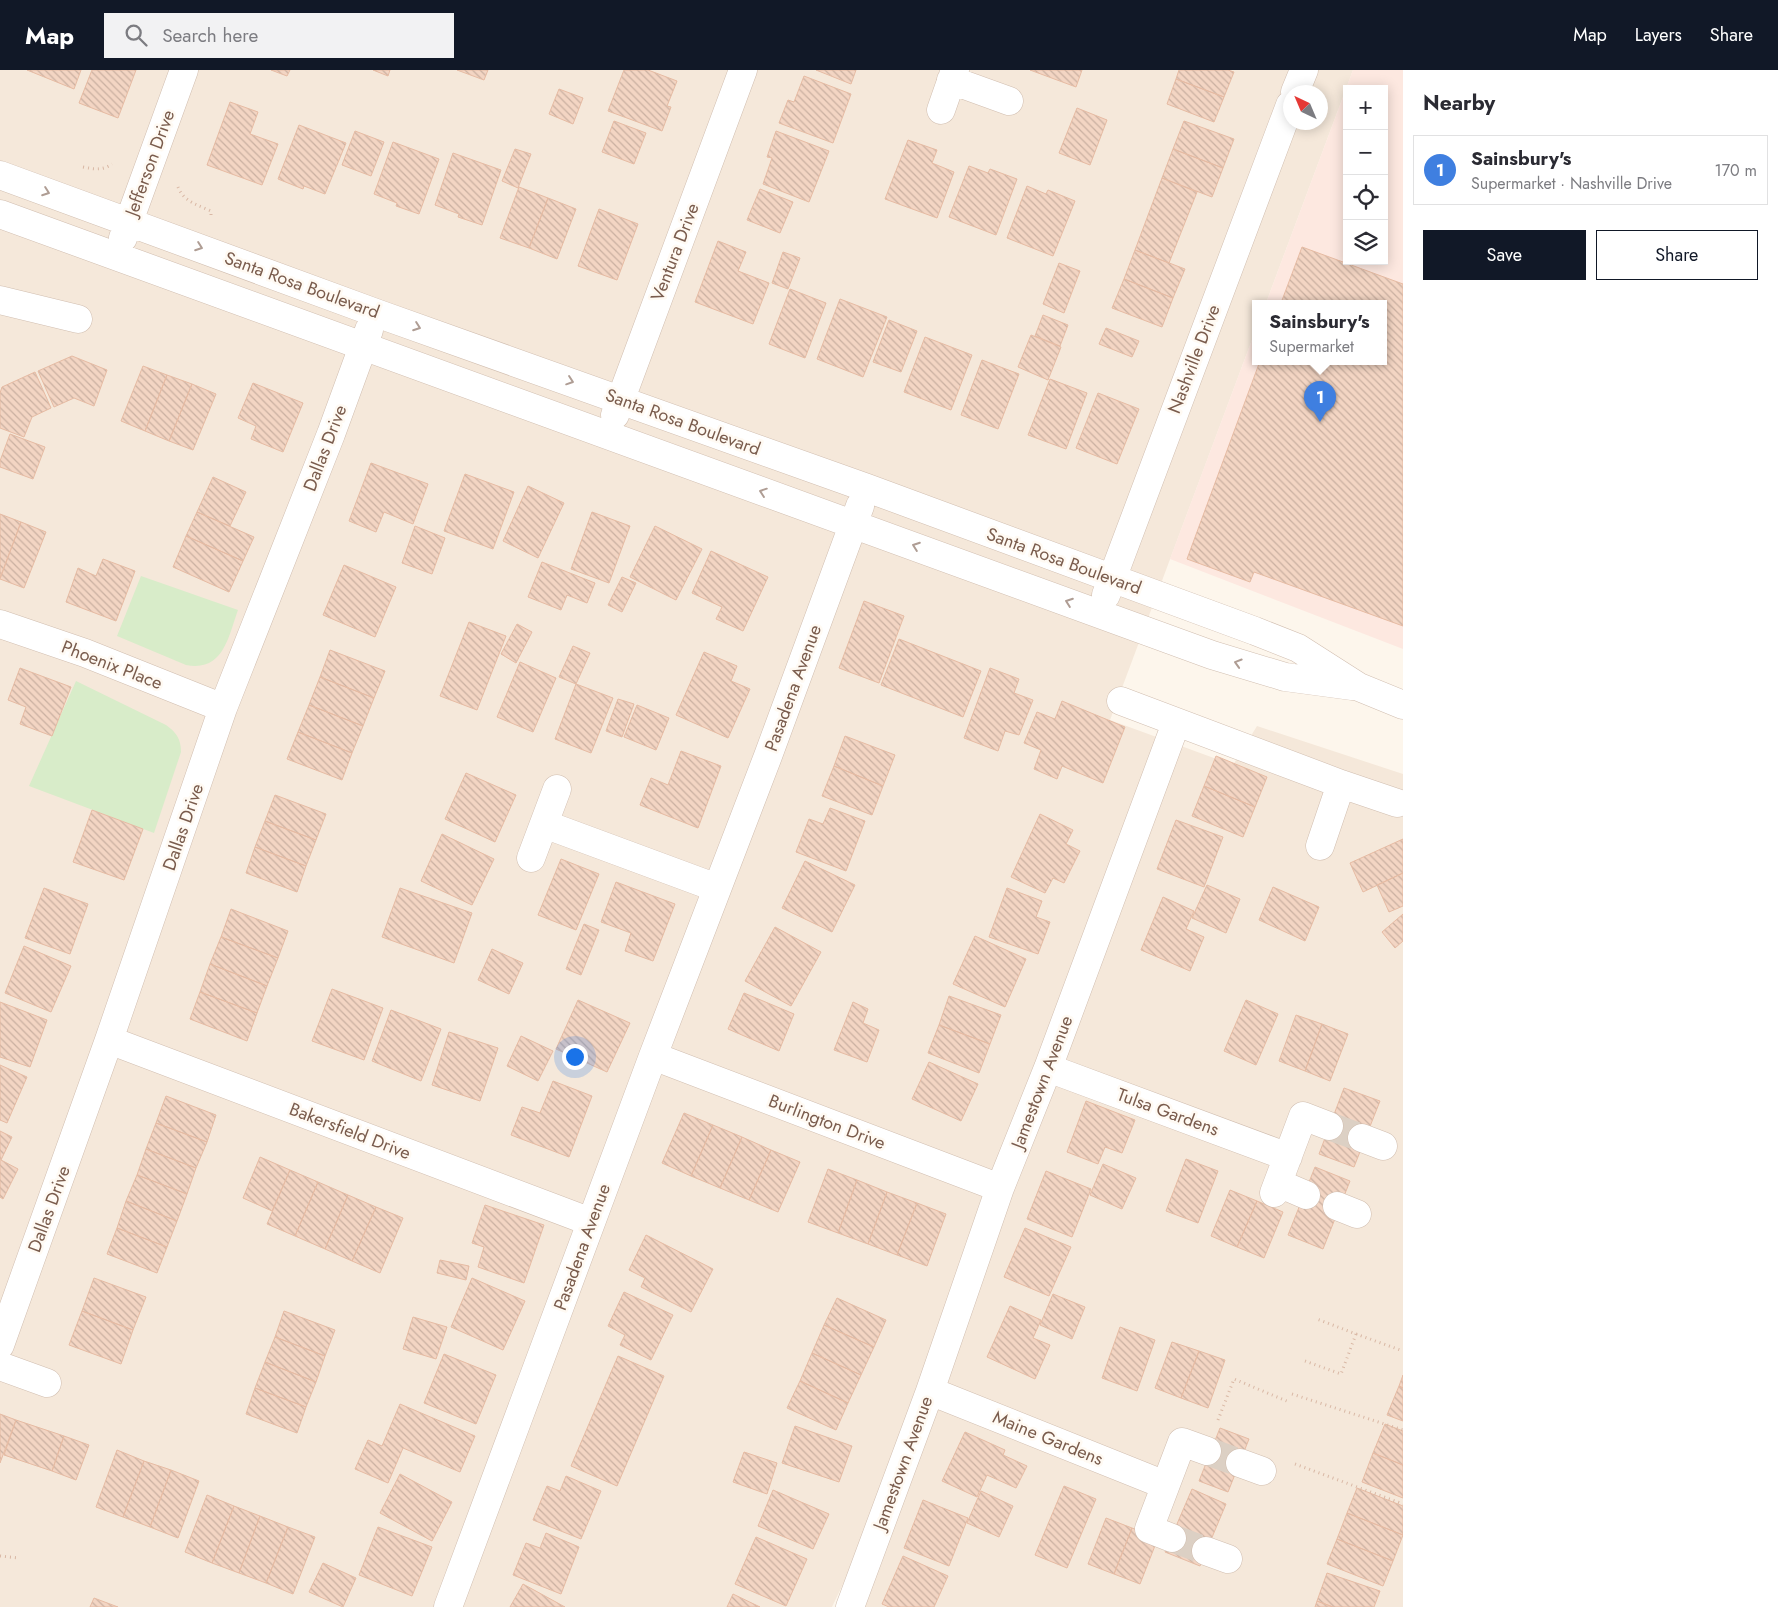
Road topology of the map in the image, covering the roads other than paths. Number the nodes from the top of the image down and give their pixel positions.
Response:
1 (184, 70) edge
2 (743, 70) edge
3 (1304, 70) edge
4 (953, 75) edge
5 (1298, 85) edge
6 (1009, 101) dead end
7 (941, 110) dead end
8 (1283, 124) edge
9 (0, 175) edge
10 (0, 214) edge
11 (129, 222) junction
12 (117, 256) junction
13 (0, 300) edge
14 (376, 312) junction
15 (78, 320) dead end
16 (363, 346) junction
17 (621, 399) junction
18 (607, 435) junction
19 (867, 488) junction
20 (853, 523) junction
21 (1112, 578) junction
22 (1100, 614) junction
23 (0, 624) edge
24 (1358, 687) junction
25 (1121, 701) dead end
26 (1403, 705) edge
27 (223, 708) junction
28 (1176, 723) junction
29 (1341, 784) junction
30 (557, 789) dead end
31 (1397, 803) dead end
32 (544, 824) junction
33 (1320, 846) dead end
34 (531, 858) dead end
35 (717, 888) junction
36 (109, 1040) junction
37 (653, 1056) junction
38 (1048, 1068) junction
39 (1329, 1126) tunnel mouth
40 (1288, 1157) junction
41 (1000, 1188) junction
42 (1306, 1194) dead end
43 (591, 1222) junction
44 (0, 1345) edge
45 (0, 1366) edge
46 (46, 1383) dead end
47 (930, 1391) junction
48 (1207, 1450) tunnel mouth
49 (1165, 1485) junction
50 (1172, 1538) tunnel mouth
51 (448, 1607) edge
52 (850, 1607) edge

1 - 11 street, Jefferson Drive
2 - 17 street, Ventura Drive
3 - 5 street
4 - 6 street
4 - 7 street
8 - 21 street, Nashville Drive
9 -> 11 street, Santa Rosa Boulevard
10 - 12 street, Santa Rosa Boulevard
11 - 12 street, Jefferson Drive
11 -> 14 street, Santa Rosa Boulevard
12 - 16 street, Santa Rosa Boulevard
13 - 15 street
14 - 16 street, Dallas Drive
14 -> 17 street, Santa Rosa Boulevard
16 - 18 street, Santa Rosa Boulevard
16 - 27 street, Dallas Drive
17 - 18 street, Ventura Drive
17 - 19 street, Santa Rosa Boulevard
20 -> 18 street, Santa Rosa Boulevard
19 - 20 street, Pasadena Avenue
19 - 21 street, Santa Rosa Boulevard
22 -> 20 street, Santa Rosa Boulevard
20 - 35 street, Pasadena Avenue
21 - 22 street, Nashville Drive
21 - 24 street, Santa Rosa Boulevard
24 -> 22 street, Santa Rosa Boulevard
23 - 27 street, Phoenix Place
24 - 26 street, Santa Rosa Boulevard
25 - 28 street
27 - 36 street, Dallas Drive
28 - 29 street
28 - 38 street, Jamestown Avenue
29 - 31 street
29 - 33 street
30 - 32 street
32 - 34 street
32 - 35 street
35 - 37 street, Pasadena Avenue
36 - 43 street, Bakersfield Drive
36 - 44 street, Dallas Drive
37 - 41 street, Burlington Drive
37 - 43 street, Pasadena Avenue
38 - 40 street, Tulsa Gardens
38 - 41 street, Jamestown Avenue
39 - 40 street
40 - 42 street
41 - 47 street, Jamestown Avenue
43 - 51 street, Pasadena Avenue
45 - 46 street
47 - 49 street, Maine Gardens
47 - 52 street, Jamestown Avenue
48 - 49 street
49 - 50 street

